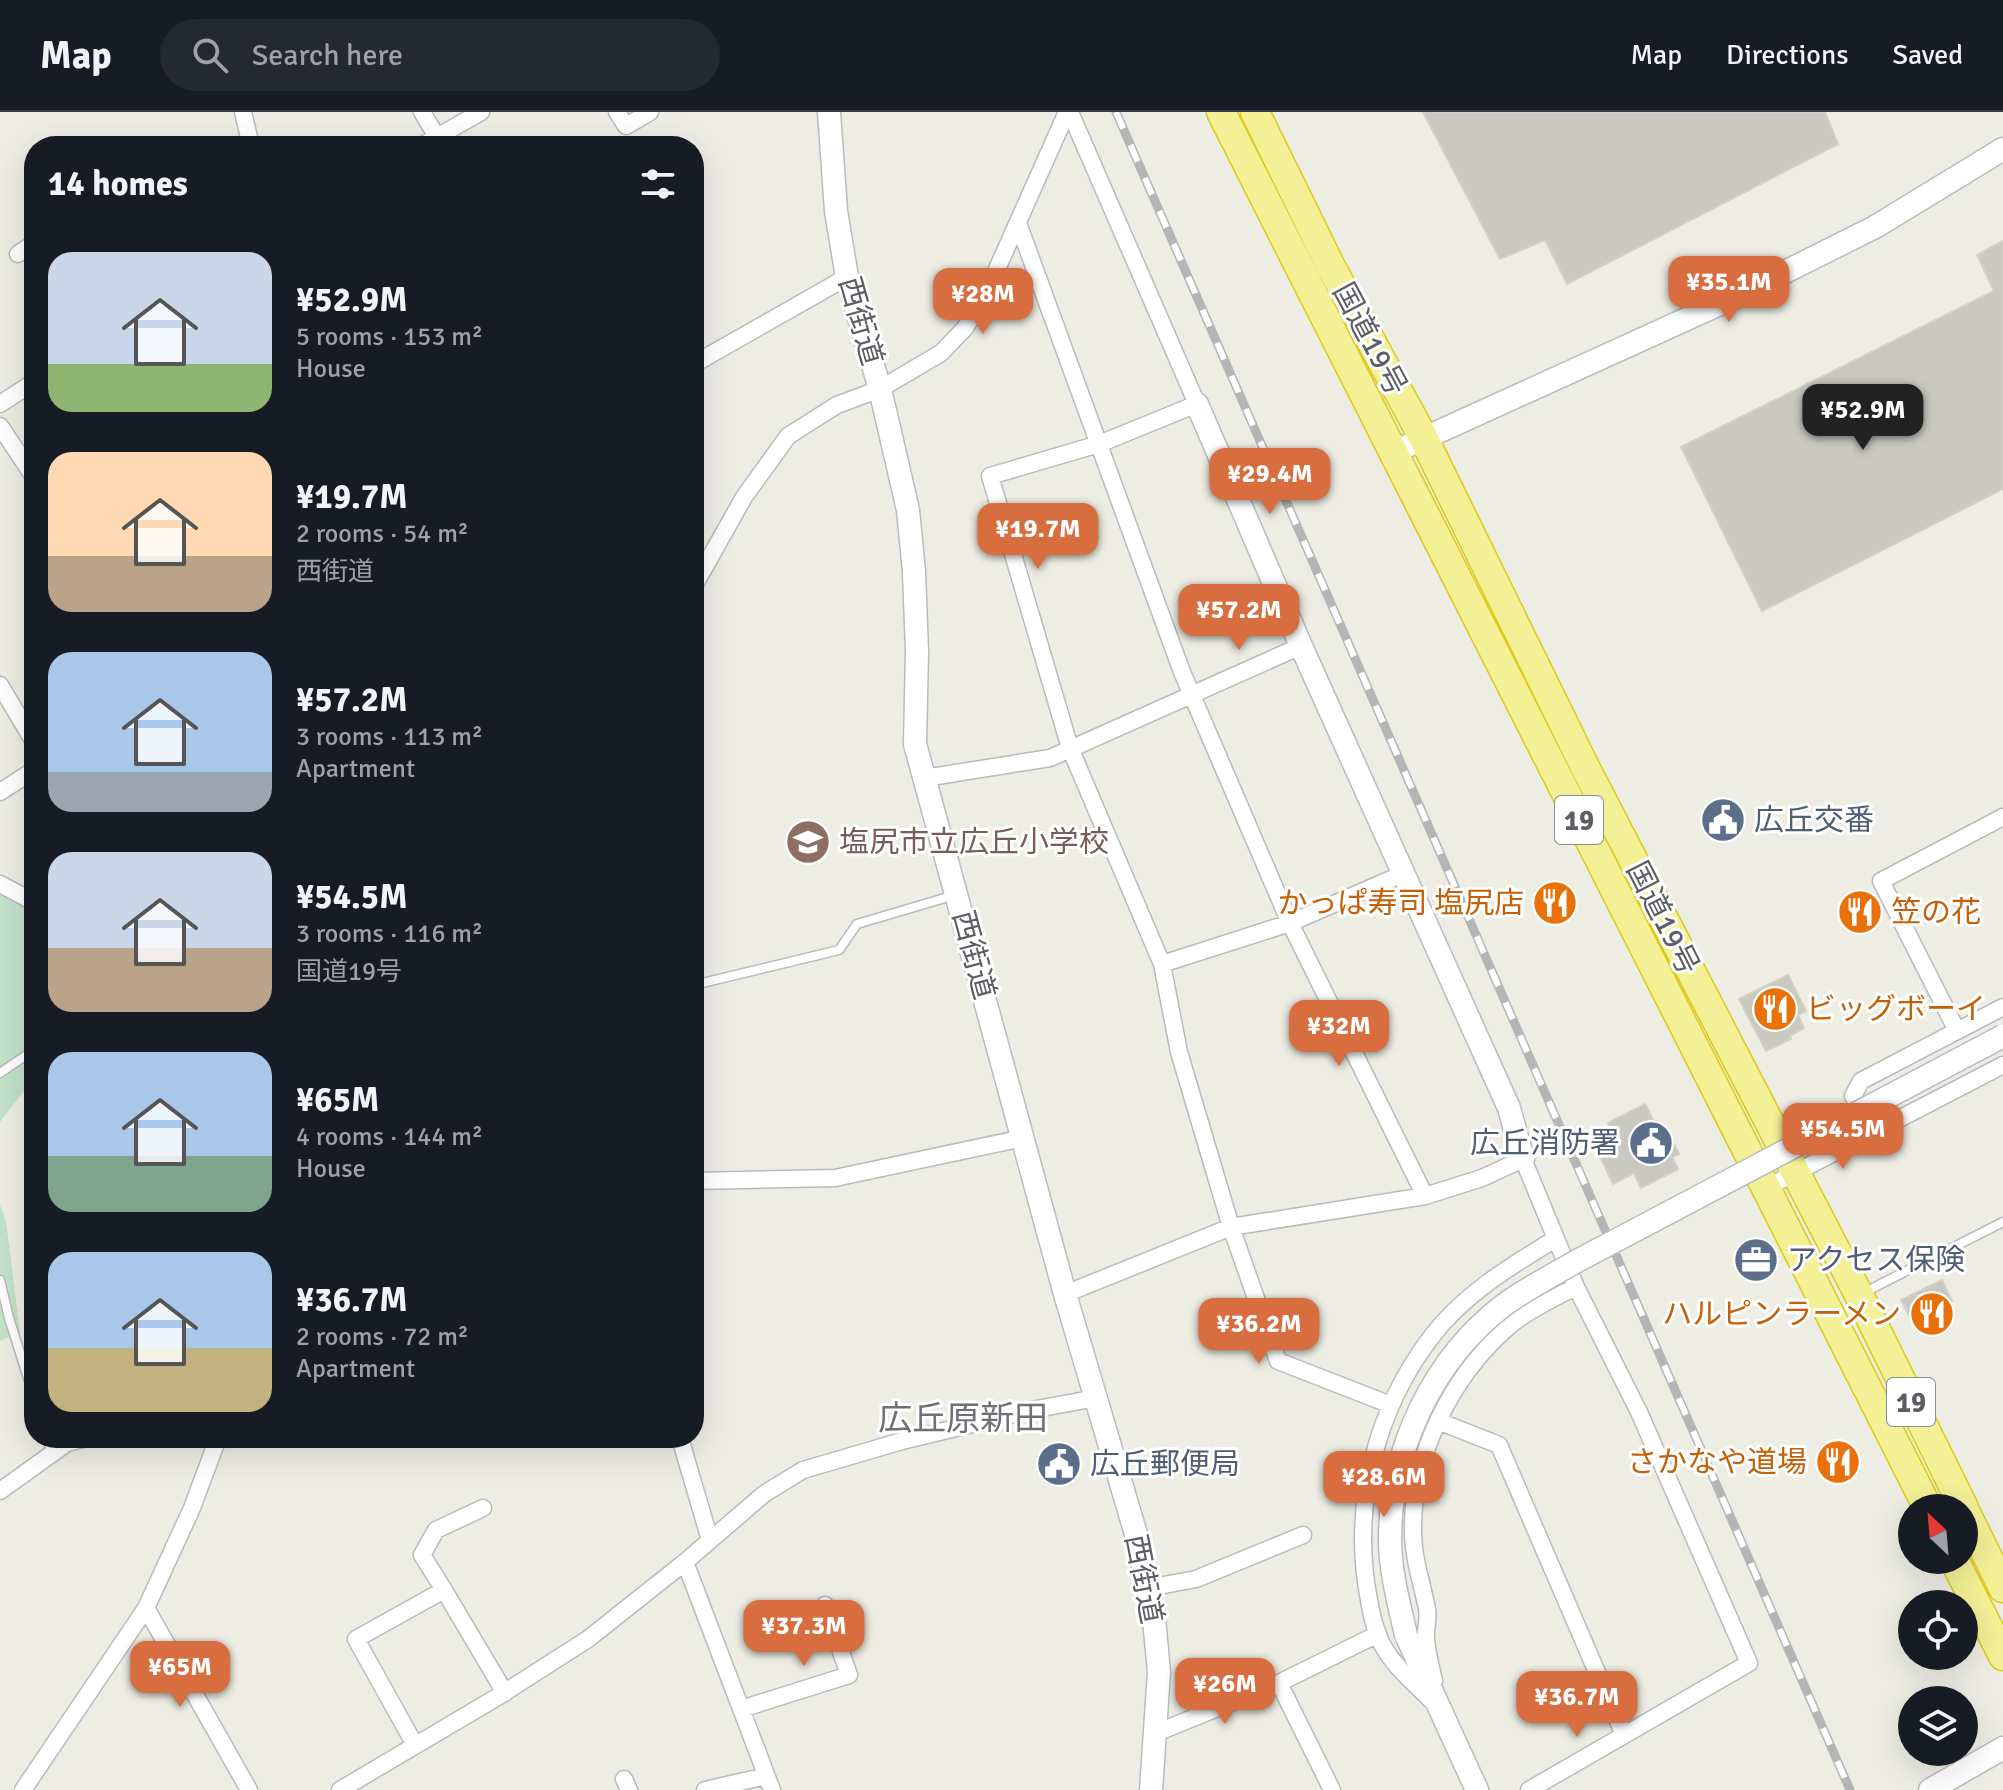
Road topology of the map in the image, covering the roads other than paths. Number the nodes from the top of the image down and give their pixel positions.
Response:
1 (243, 112) edge
2 (422, 112) edge
3 (481, 112) edge
4 (617, 112) edge
5 (650, 112) edge
6 (829, 112) edge
7 (1068, 112) edge
8 (1221, 112) edge
9 (1255, 112) edge
10 (249, 136) edge
11 (436, 136) edge
12 (439, 136) edge
13 (2003, 149) edge
14 (1018, 223) junction
15 (24, 250) edge
16 (18, 254) dead end
17 (847, 277) junction
18 (704, 358) edge
19 (24, 388) edge
20 (880, 389) junction
21 (0, 404) edge
22 (1197, 404) junction
23 (0, 426) edge
24 (1423, 437) junction
25 (1099, 444) junction
26 (1394, 452) junction
27 (24, 462) edge
28 (704, 568) edge
29 (1301, 646) junction
30 (0, 685) edge
31 (1192, 694) junction
32 (24, 725) edge
33 (1070, 748) junction
34 (24, 776) edge
35 (924, 778) junction
36 (0, 792) edge
37 (2003, 817) edge
38 (1405, 873) junction
39 (0, 884) edge
40 (958, 894) junction
41 (24, 897) edge
42 (1290, 923) junction
43 (1162, 964) junction
44 (704, 983) edge
45 (2003, 1007) edge
46 (1957, 1031) junction
47 (2003, 1036) edge
48 (24, 1057) edge
49 (2003, 1065) edge
50 (0, 1073) edge
51 (1872, 1132) junction
52 (1023, 1138) junction
53 (1523, 1159) junction
54 (1795, 1173) junction
55 (704, 1181) edge
56 (1766, 1188) junction
57 (1425, 1196) junction
58 (2003, 1222) edge
59 (1231, 1227) junction
60 (1555, 1239) junction
61 (0, 1280) edge
62 (1576, 1287) junction
63 (1065, 1294) junction
64 (1859, 1295) junction
65 (24, 1365) edge
66 (1096, 1398) junction
67 (1391, 1405) junction
68 (1438, 1421) junction
69 (48, 1448) edge
70 (214, 1448) edge
71 (683, 1448) edge
72 (0, 1491) edge
73 (1921, 1494) edge
74 (1957, 1494) edge
75 (483, 1508) dead end
76 (1303, 1535) dead end
77 (1978, 1537) edge
78 (710, 1540) junction
79 (685, 1562) junction
80 (1961, 1574) edge
81 (1148, 1588) junction
82 (2003, 1588) edge
83 (444, 1590) junction
84 (825, 1605) dead end
85 (146, 1608) junction
86 (1378, 1634) junction
87 (2003, 1656) edge
88 (1279, 1683) junction
89 (505, 1693) junction
90 (741, 1709) junction
91 (1440, 1710) junction
92 (1156, 1733) junction
93 (1624, 1735) junction
94 (415, 1745) junction
95 (2003, 1748) edge
96 (769, 1783) edge
97 (23, 1790) edge
98 (249, 1790) edge
99 (340, 1790) edge
100 (705, 1790) edge
101 (1151, 1790) edge
102 (1332, 1790) edge
103 (1477, 1790) edge
104 (1529, 1790) edge
105 (1930, 1790) edge

1 - 10 street
2 - 11 street
3 - 12 street
4 - 5 street
6 - 17 street, 西街道
7 - 14 street
7 - 22 street
8 - 26 highway, 国道19号 / 19
9 - 24 highway, 国道19号 / 19
13 - 24 street
14 - 20 street
14 - 25 street
15 - 16 street
17 - 18 street
17 - 20 street, 西街道
19 - 21 street
20 - 28 street
20 - 35 street, 西街道
22 - 25 street
22 - 29 street
23 - 27 street
24 - 26 street
24 - 54 highway, 国道19号 / 19
25 - 31 street
25 - 33 street
26 - 56 highway, 国道19号 / 19
29 - 31 street
29 - 38 street
30 - 32 street
31 - 33 street
31 - 42 street
33 - 35 street
33 - 43 street
34 - 36 street
35 - 40 street, 西街道
37 - 46 street
38 - 42 street
38 - 53 street
39 - 41 street
40 - 44 lane
40 - 52 street, 西街道
42 - 43 street
42 - 57 street
43 - 59 street
45 - 46 street
46 - 51 street
47 - 91 street, bridge
48 - 50 lane
49 - 51 street
51 - 54 street
52 - 55 street
52 - 63 street, 西街道
53 - 57 street
53 - 60 street
54 - 56 street
54 - 64 highway, 国道19号 / 19
56 - 73 highway, 国道19号 / 19
57 - 59 street
58 - 64 lane
59 - 63 street
59 - 67 street
60 - 62 street
60 - 67 street
61 - 65 lane
62 - 68 street
62 - 93 street
63 - 66 street, 西街道
64 - 74 highway, 国道19号 / 19
66 - 78 street
66 - 81 street, 西街道
67 - 86 street
68 - 91 street
68 - 93 street
69 - 72 street
70 - 85 street
71 - 78 street
75 - 83 street
76 - 81 street
77 - 82 highway, 国道19号 / 19
78 - 79 street
79 - 89 street
79 - 90 street
80 - 87 highway
81 - 92 street, 西街道
83 - 89 street
83 - 94 street
84 - 90 street
85 - 97 street
85 - 98 street
86 - 88 street
86 - 91 street
88 - 92 street
88 - 102 street
89 - 94 street
90 - 96 street
91 - 103 street
92 - 101 street, 西街道
93 - 104 street
94 - 99 street
95 - 105 street
96 - 100 street

